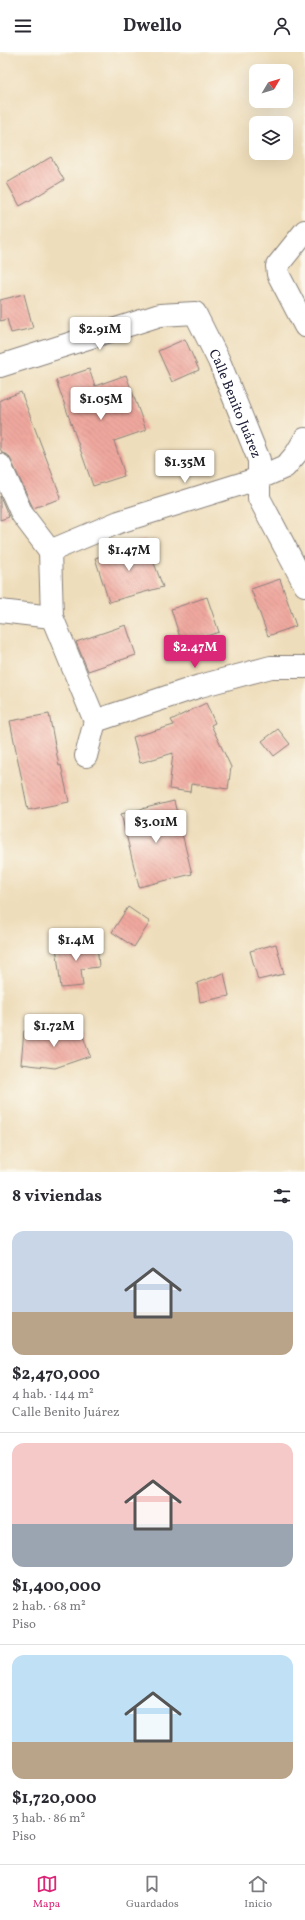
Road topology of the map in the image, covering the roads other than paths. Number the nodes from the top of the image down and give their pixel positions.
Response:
1 (305, 231) edge
2 (305, 326) edge
3 (0, 366) edge
4 (305, 439) edge
5 (0, 465) edge
6 (260, 478) junction
7 (50, 551) junction
8 (305, 585) edge
9 (0, 611) edge
10 (52, 617) junction
11 (305, 667) edge
12 (95, 721) junction
13 (86, 756) dead end

1 - 2 street
3 - 6 street, Calle Benito Juárez
4 - 6 street
5 - 7 street
6 - 7 street
6 - 8 street, Calle Benito Juárez
7 - 10 street
9 - 10 street
10 - 12 street
11 - 12 street
12 - 13 street

